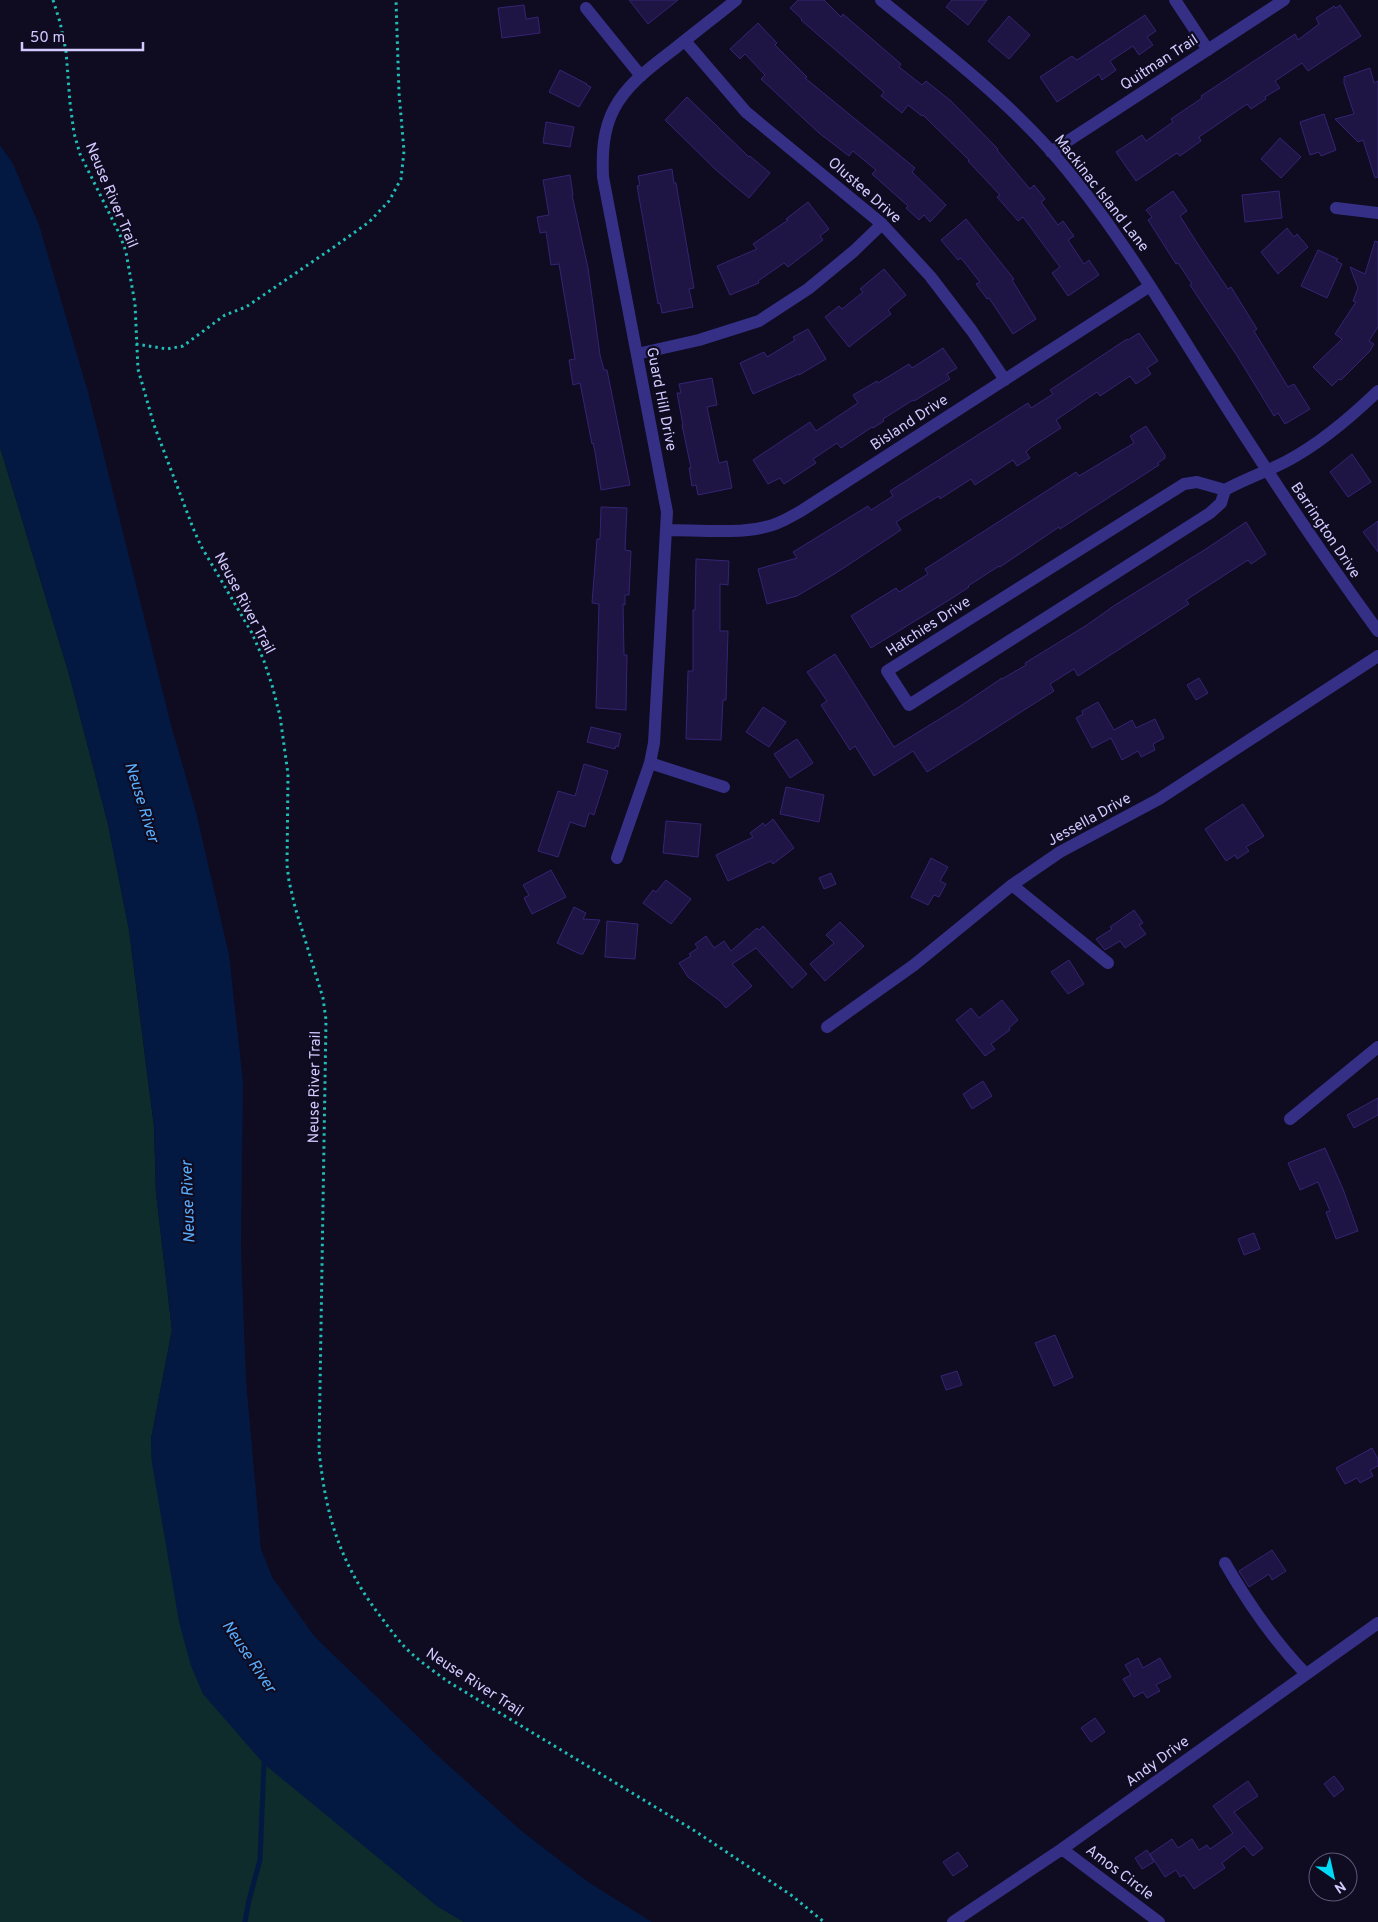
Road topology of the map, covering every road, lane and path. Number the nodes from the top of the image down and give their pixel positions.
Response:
1 (53, 0) edge
2 (396, 0) edge
3 (736, 0) edge
4 (881, 0) edge
5 (1175, 0) edge
6 (1284, 0) edge
7 (586, 8) dead end
8 (685, 41) junction
9 (1208, 50) junction
10 (641, 76) junction
11 (1051, 152) junction
12 (1336, 208) dead end
13 (1378, 214) edge
14 (882, 224) junction
15 (1150, 286) junction
16 (136, 344) junction
17 (637, 354) junction
18 (1005, 380) junction
19 (1378, 391) edge
20 (1266, 471) junction
21 (1225, 490) junction
22 (667, 530) junction
23 (1378, 631) edge
24 (1378, 656) edge
25 (650, 763) junction
26 (724, 786) dead end
27 (617, 858) dead end
28 (1012, 885) junction
29 (1108, 963) dead end
30 (827, 1027) dead end
31 (1378, 1047) edge
32 (1290, 1119) dead end
33 (1225, 1563) dead end
34 (1378, 1623) edge
35 (1306, 1674) junction
36 (1062, 1848) junction
37 (824, 1922) edge
38 (953, 1922) edge
39 (1159, 1922) edge

1 - 16 path, Neuse River Trail
2 - 16 path
3 - 8 street, Guard Hill Drive
4 - 11 street, Mackinac Island Lane
5 - 9 street
6 - 9 street, Quitman Trail
7 - 10 street
8 - 10 street, Guard Hill Drive
8 - 14 street, Olustee Drive
9 - 11 street, Quitman Trail
10 - 17 street, Guard Hill Drive
11 - 15 street, Mackinac Island Lane
12 - 13 street
14 - 17 street
14 - 18 street, Olustee Drive
15 - 18 street, Bisland Drive
15 - 20 street, Mackinac Island Lane
16 - 37 path, Neuse River Trail
17 - 22 street, Guard Hill Drive
18 - 22 street, Bisland Drive
19 - 20 street
20 - 21 street
20 - 23 street, Barrington Drive
21 - 21 street, Hatchies Drive
22 - 25 street, Guard Hill Drive
24 - 28 street, Jessella Drive
25 - 26 street
25 - 27 street, Guard Hill Drive
28 - 29 street
28 - 30 street, Jessella Drive
31 - 32 street
33 - 35 street
34 - 35 street, Andy Drive
35 - 36 street, Andy Drive
36 - 38 street, Andy Drive
36 - 39 street, Amos Circle

